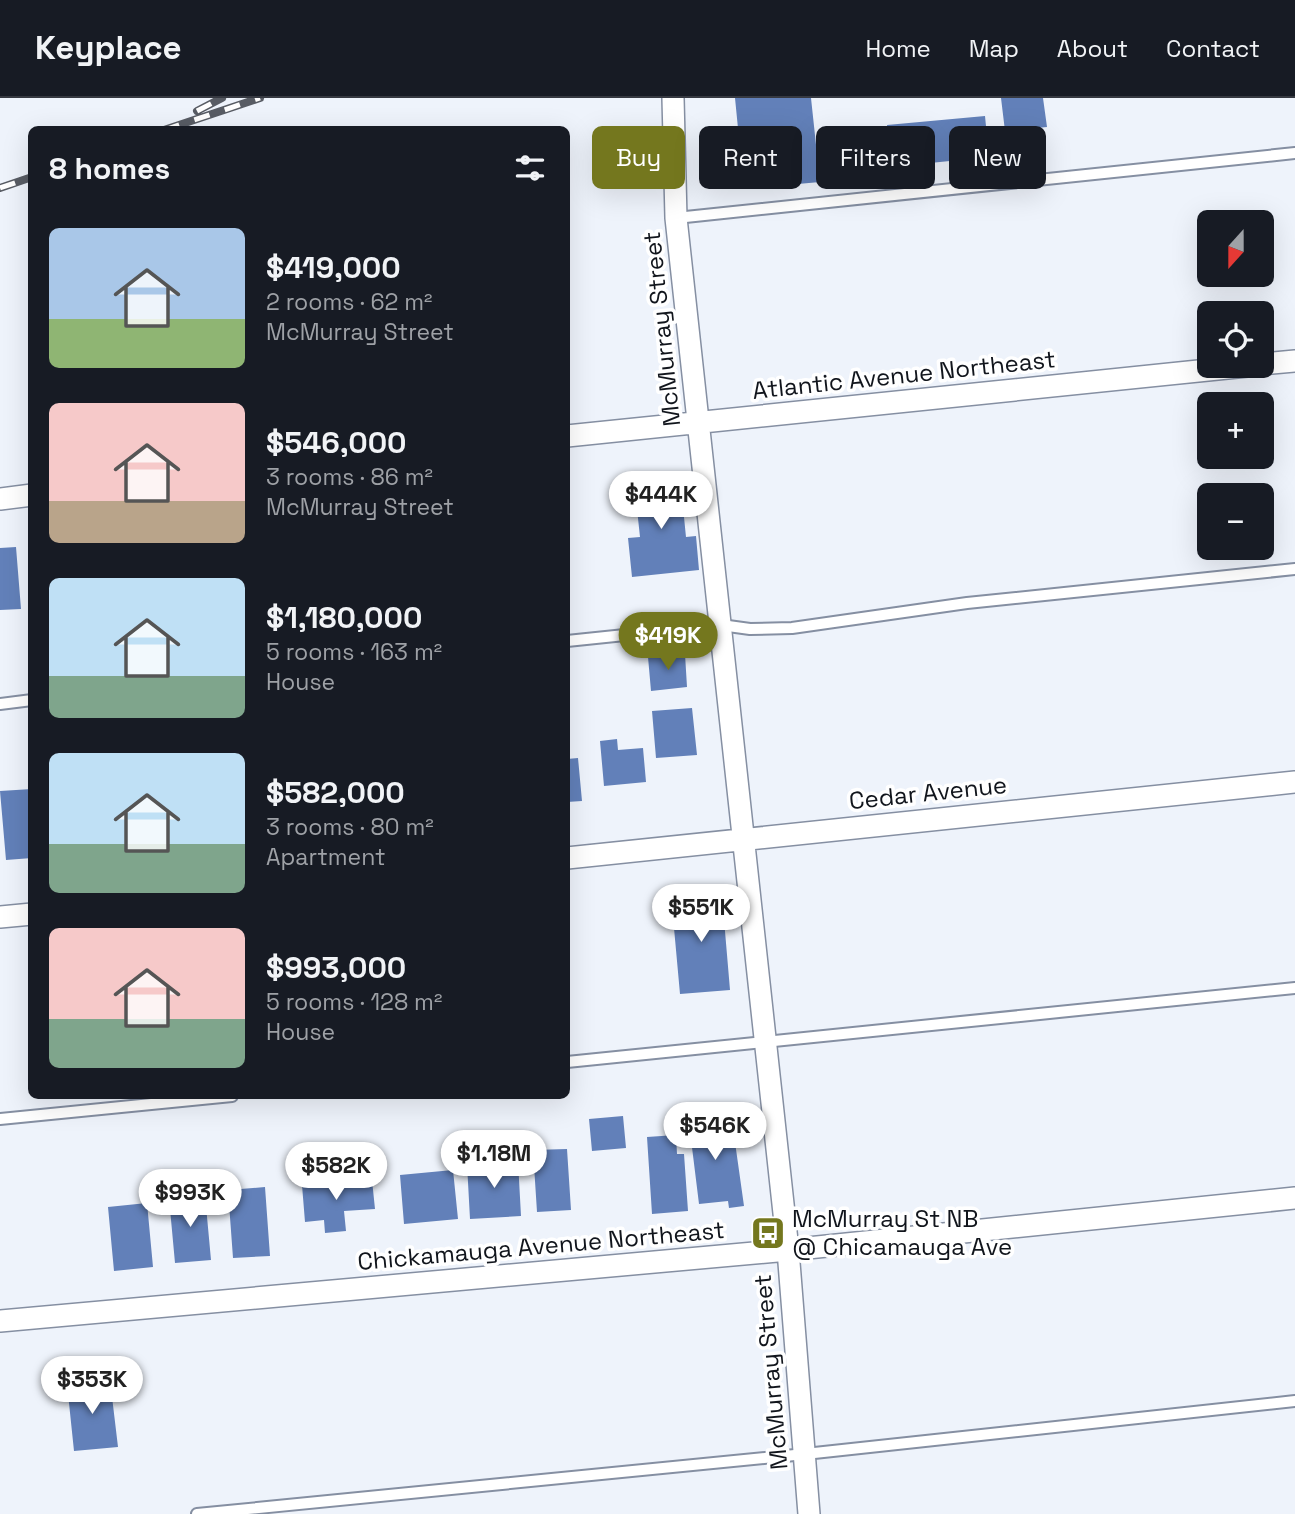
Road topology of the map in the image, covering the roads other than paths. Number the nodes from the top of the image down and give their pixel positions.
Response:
1 (673, 98) edge
2 (1295, 153) edge
3 (676, 218) junction
4 (1295, 361) edge
5 (1274, 363) edge
6 (1197, 371) edge
7 (699, 422) junction
8 (570, 436) edge
9 (28, 496) edge
10 (0, 499) edge
11 (1295, 569) edge
12 (721, 625) junction
13 (570, 641) edge
14 (28, 700) edge
15 (0, 704) edge
16 (1295, 782) edge
17 (742, 839) junction
18 (570, 858) edge
19 (28, 914) edge
20 (0, 918) edge
21 (1295, 988) edge
22 (766, 1042) junction
23 (570, 1062) edge
24 (202, 1099) edge
25 (0, 1119) edge
26 (1295, 1198) edge
27 (788, 1250) junction
28 (0, 1321) edge
29 (1295, 1401) edge
30 (805, 1454) junction
31 (197, 1514) edge
32 (809, 1514) edge

1 - 3 street, McMurray Street
2 - 3 lane
3 - 7 street, McMurray Street
4 - 5 street
6 - 7 street, Atlantic Avenue Northeast
7 - 8 street, Atlantic Avenue Northeast
7 - 12 street, McMurray Street
9 - 10 street
11 - 12 lane
12 - 13 lane
12 - 17 street, McMurray Street
14 - 15 lane
16 - 17 street, Cedar Avenue
17 - 18 street, Cedar Avenue
17 - 22 street, McMurray Street
19 - 20 street
21 - 22 lane
22 - 23 lane
22 - 27 street, McMurray Street
24 - 25 lane
26 - 27 street, Chickamauga Avenue Northeast
27 - 28 street, Chickamauga Avenue Northeast
27 - 30 street, McMurray Street
29 - 30 lane
30 - 31 lane
30 - 32 street, McMurray Street

